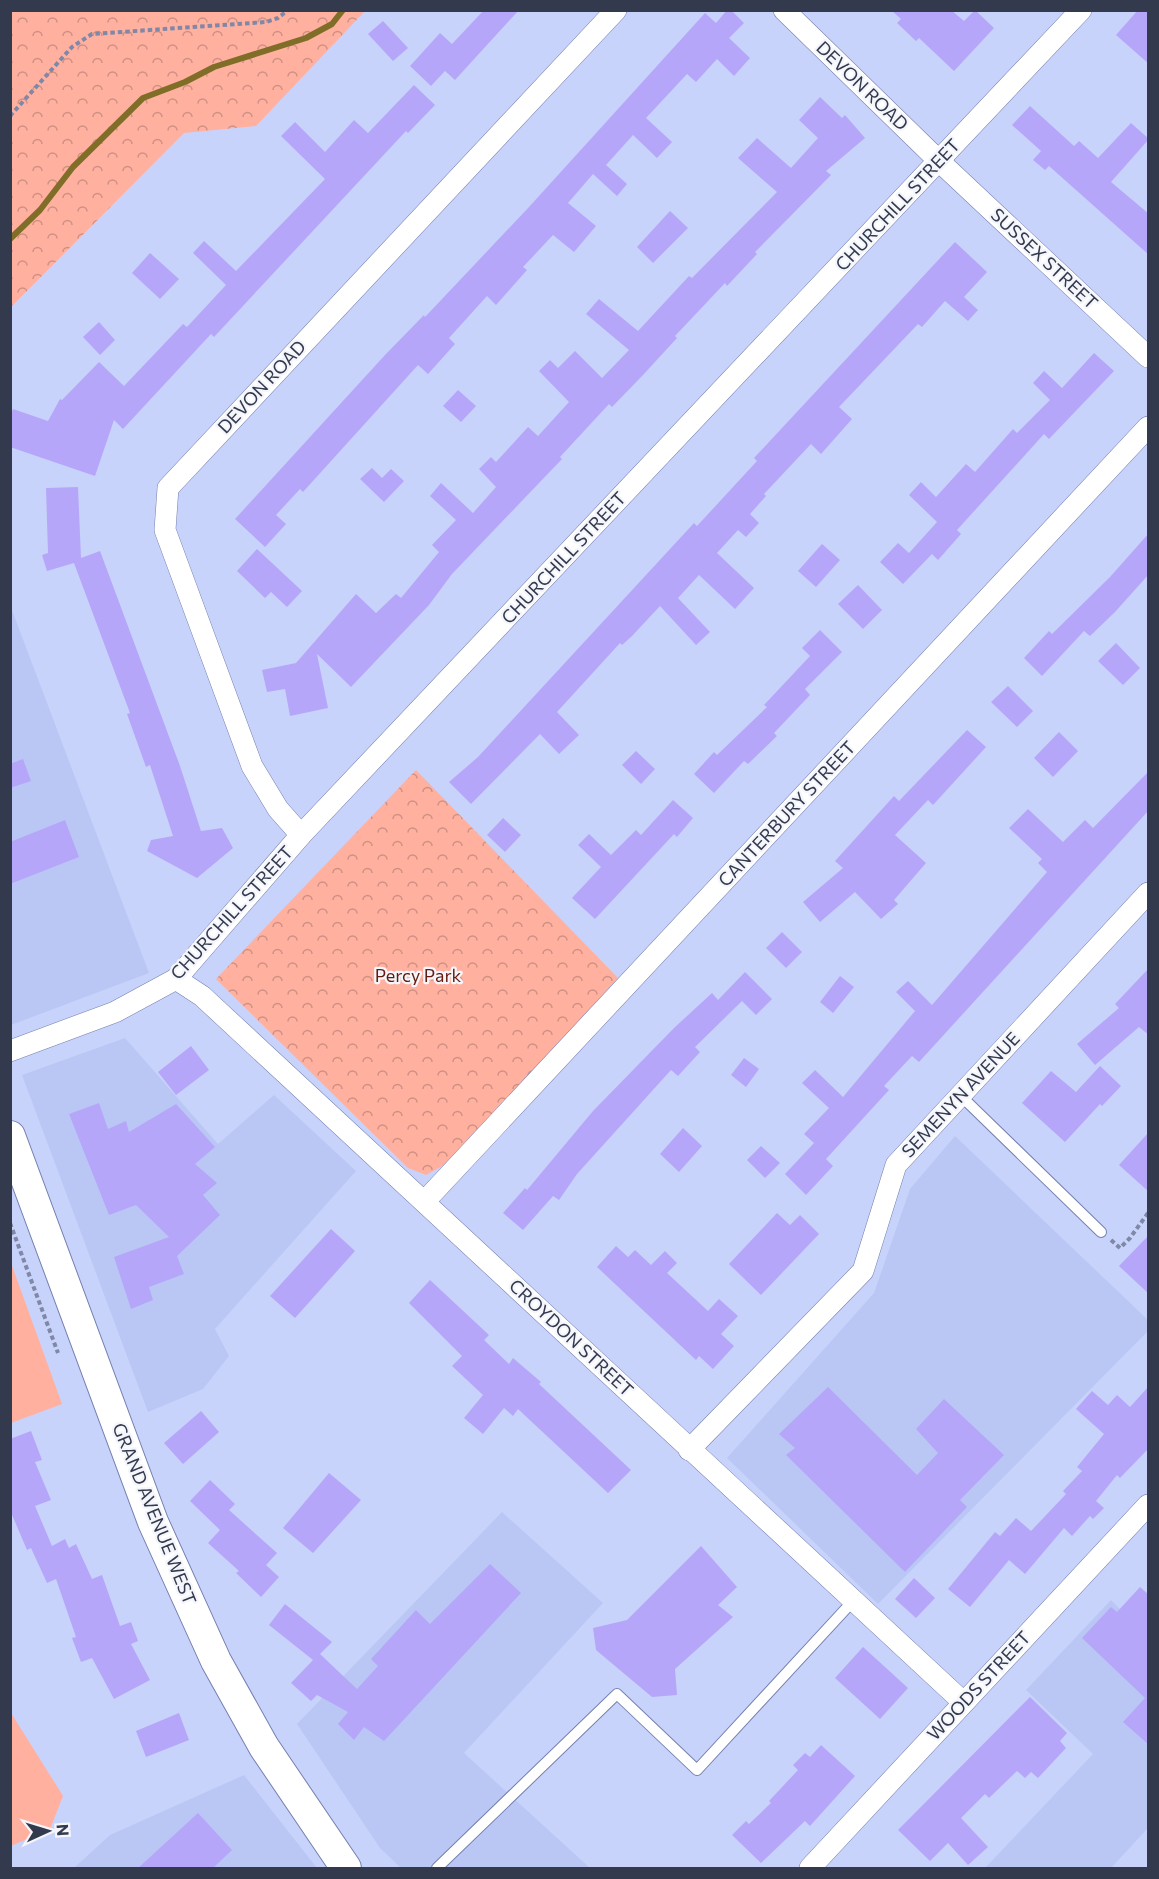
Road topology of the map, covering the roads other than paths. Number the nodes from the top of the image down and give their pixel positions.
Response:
1 (616, 10) edge
2 (784, 10) edge
3 (1081, 10) edge
4 (939, 161) junction
5 (1149, 357) edge
6 (1149, 428) edge
7 (302, 835) junction
8 (1149, 893) edge
9 (176, 979) junction
10 (10, 1051) edge
11 (961, 1096) junction
12 (10, 1136) edge
13 (425, 1201) junction
14 (1101, 1232) road end
15 (689, 1450) junction
16 (1149, 1505) edge
17 (853, 1601) junction
18 (963, 1702) junction
19 (346, 1869) edge
20 (437, 1869) edge
21 (810, 1869) edge

1 - 7 street, DEVON ROAD
2 - 4 street, DEVON ROAD
3 - 4 street, CHURCHILL STREET
4 - 5 street, SUSSEX STREET
4 - 7 street, CHURCHILL STREET
6 - 13 street, CANTERBURY STREET
7 - 9 street, CHURCHILL STREET
8 - 11 street, SEMENYN AVENUE
9 - 10 street, CHURCHILL STREET
9 - 13 street, CROYDON STREET
11 - 14 lane
11 - 15 street, SEMENYN AVENUE
12 - 19 main road, GRAND AVENUE WEST
13 - 15 street, CROYDON STREET
15 - 17 street, CROYDON STREET
16 - 18 street, WOODS STREET
17 - 18 street, CROYDON STREET
17 - 20 lane
18 - 21 street, WOODS STREET

